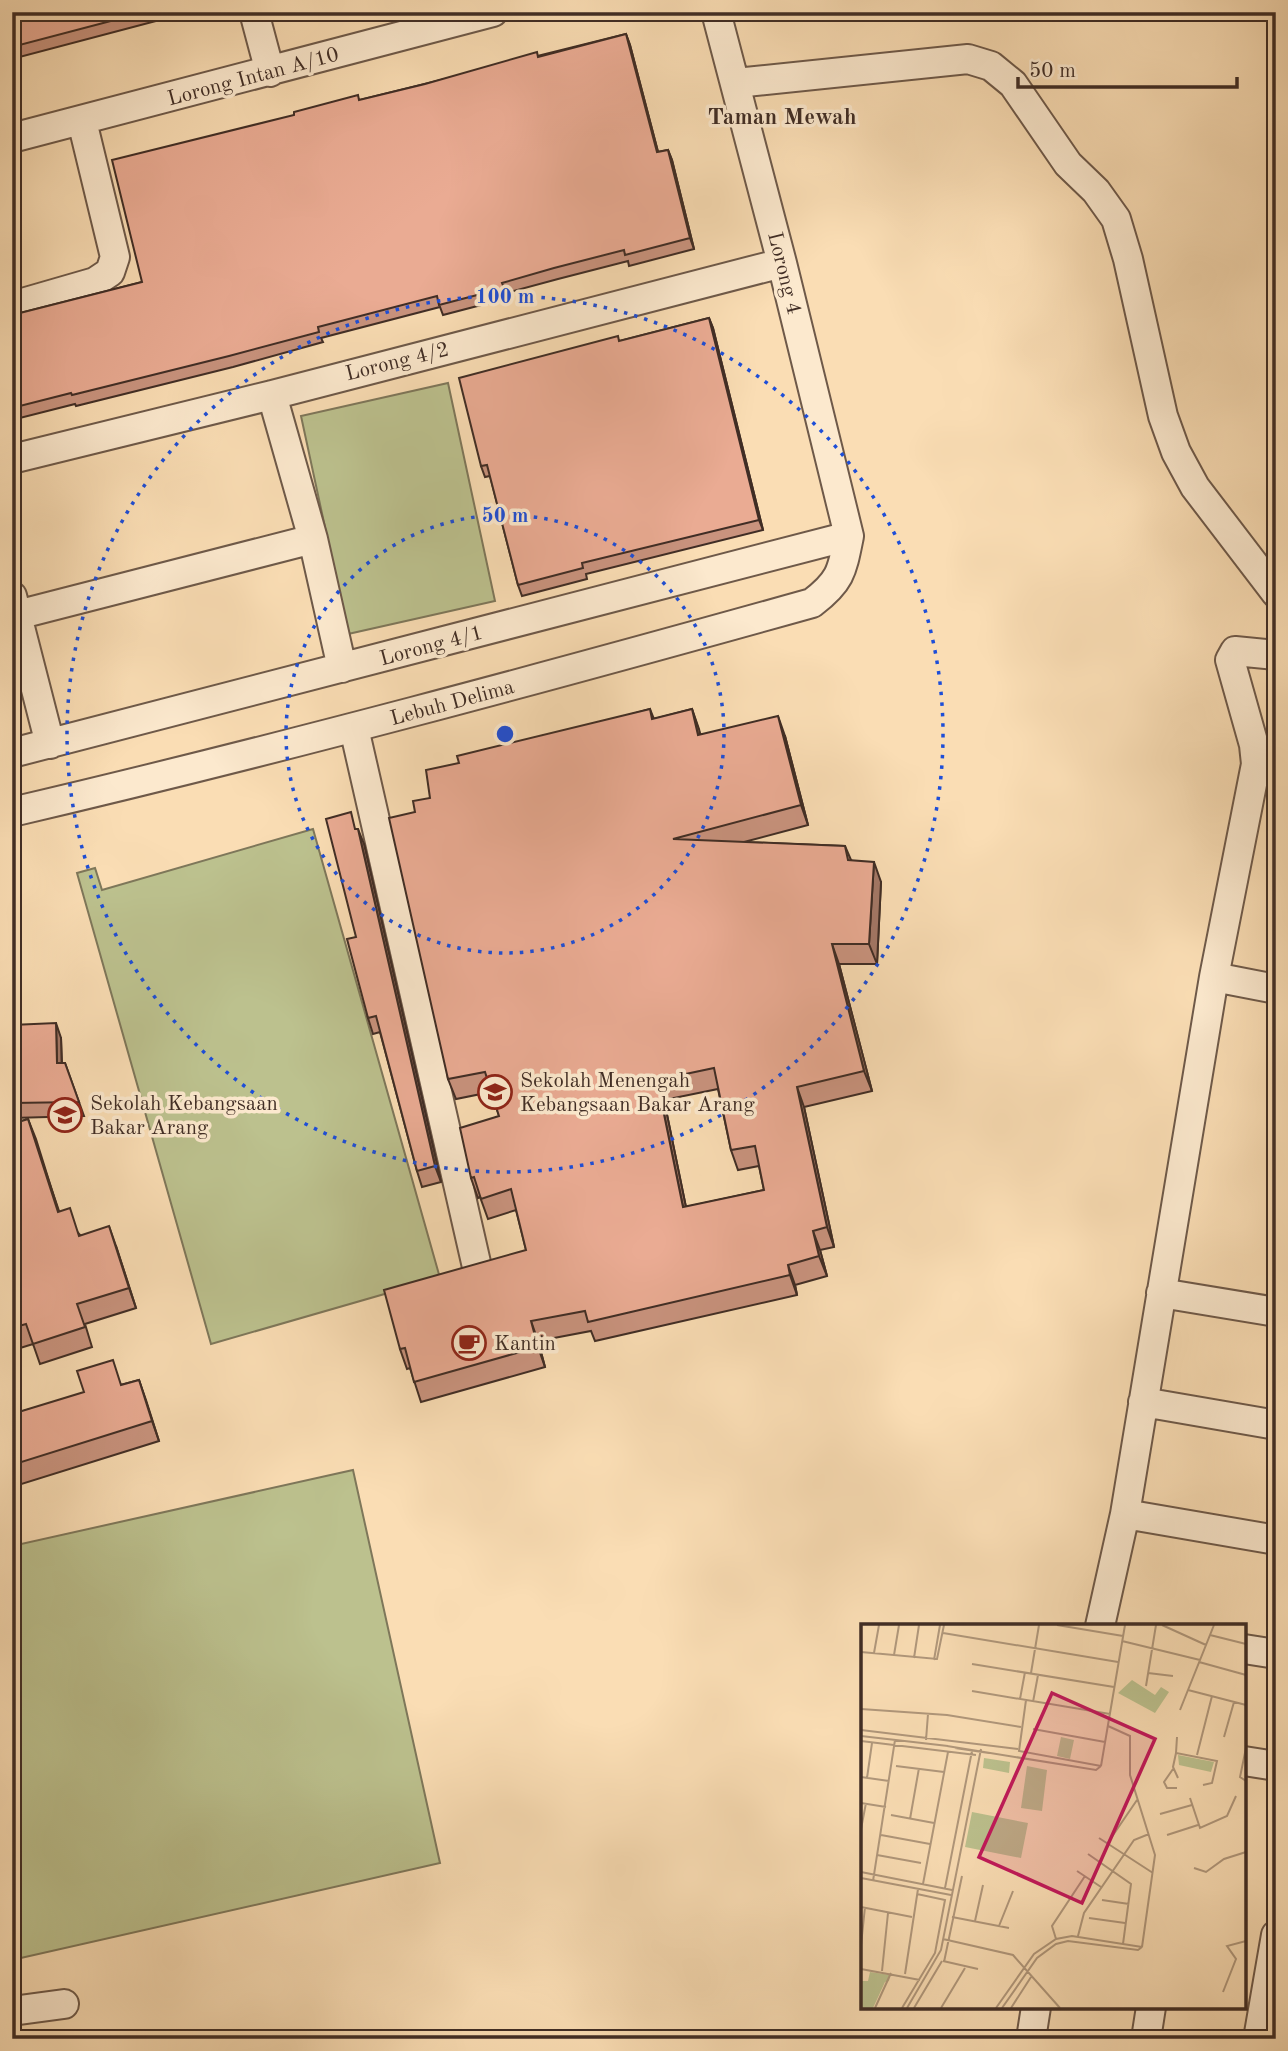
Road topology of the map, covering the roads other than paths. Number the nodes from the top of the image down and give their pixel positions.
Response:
1 (254, 12) edge
2 (493, 12) edge
3 (716, 12) edge
4 (270, 72) junction
5 (736, 83) junction
6 (82, 121) junction
7 (12, 138) edge
8 (782, 263) junction
9 (12, 306) edge
10 (272, 395) junction
11 (12, 459) edge
12 (849, 536) junction
13 (313, 539) junction
14 (1276, 593) edge
15 (15, 606) edge
16 (1276, 656) edge
17 (342, 668) junction
18 (354, 728) junction
19 (50, 744) junction
20 (12, 753) edge
21 (12, 812) edge
22 (1214, 977) junction
23 (1276, 989) edge
24 (477, 1266) edge
25 (1161, 1293) junction
26 (1276, 1312) edge
27 (1143, 1402) junction
28 (1276, 1425) edge
29 (1125, 1514) junction
30 (1276, 1540) edge
31 (1100, 1624) edge
32 (1246, 1649) edge
33 (1276, 1654) edge
34 (1246, 1761) edge
35 (1276, 1766) edge
36 (1276, 1935) edge
37 (64, 2004) dead end
38 (1036, 2009) edge
39 (1151, 2009) edge
40 (12, 2011) edge
41 (1031, 2039) edge
42 (1146, 2039) edge
43 (1258, 2039) edge

1 - 4 street
2 - 4 street, Lorong Intan A/10
3 - 5 street, Lorong 4
4 - 6 street, Lorong Intan A/10
5 - 8 street, Lorong 4
5 - 14 street
6 - 7 street, Lorong Intan A/10
6 - 9 street
8 - 10 street, Lorong 4/2
8 - 12 street, Lorong 4
10 - 11 street, Lorong 4/2
10 - 13 street
12 - 17 street, Lorong 4/1
12 - 18 street, Lebuh Delima
13 - 15 street
13 - 17 street
15 - 19 street
16 - 22 street
17 - 19 street, Lorong 4/1
18 - 21 street, Lebuh Delima
18 - 24 street
19 - 20 street, Lorong 4/1
22 - 23 street
22 - 25 street
25 - 26 street
25 - 27 street
27 - 28 street
27 - 29 street
29 - 30 street
29 - 31 street
32 - 33 street
34 - 35 street
36 - 43 street
37 - 40 street
38 - 41 street
39 - 42 street

